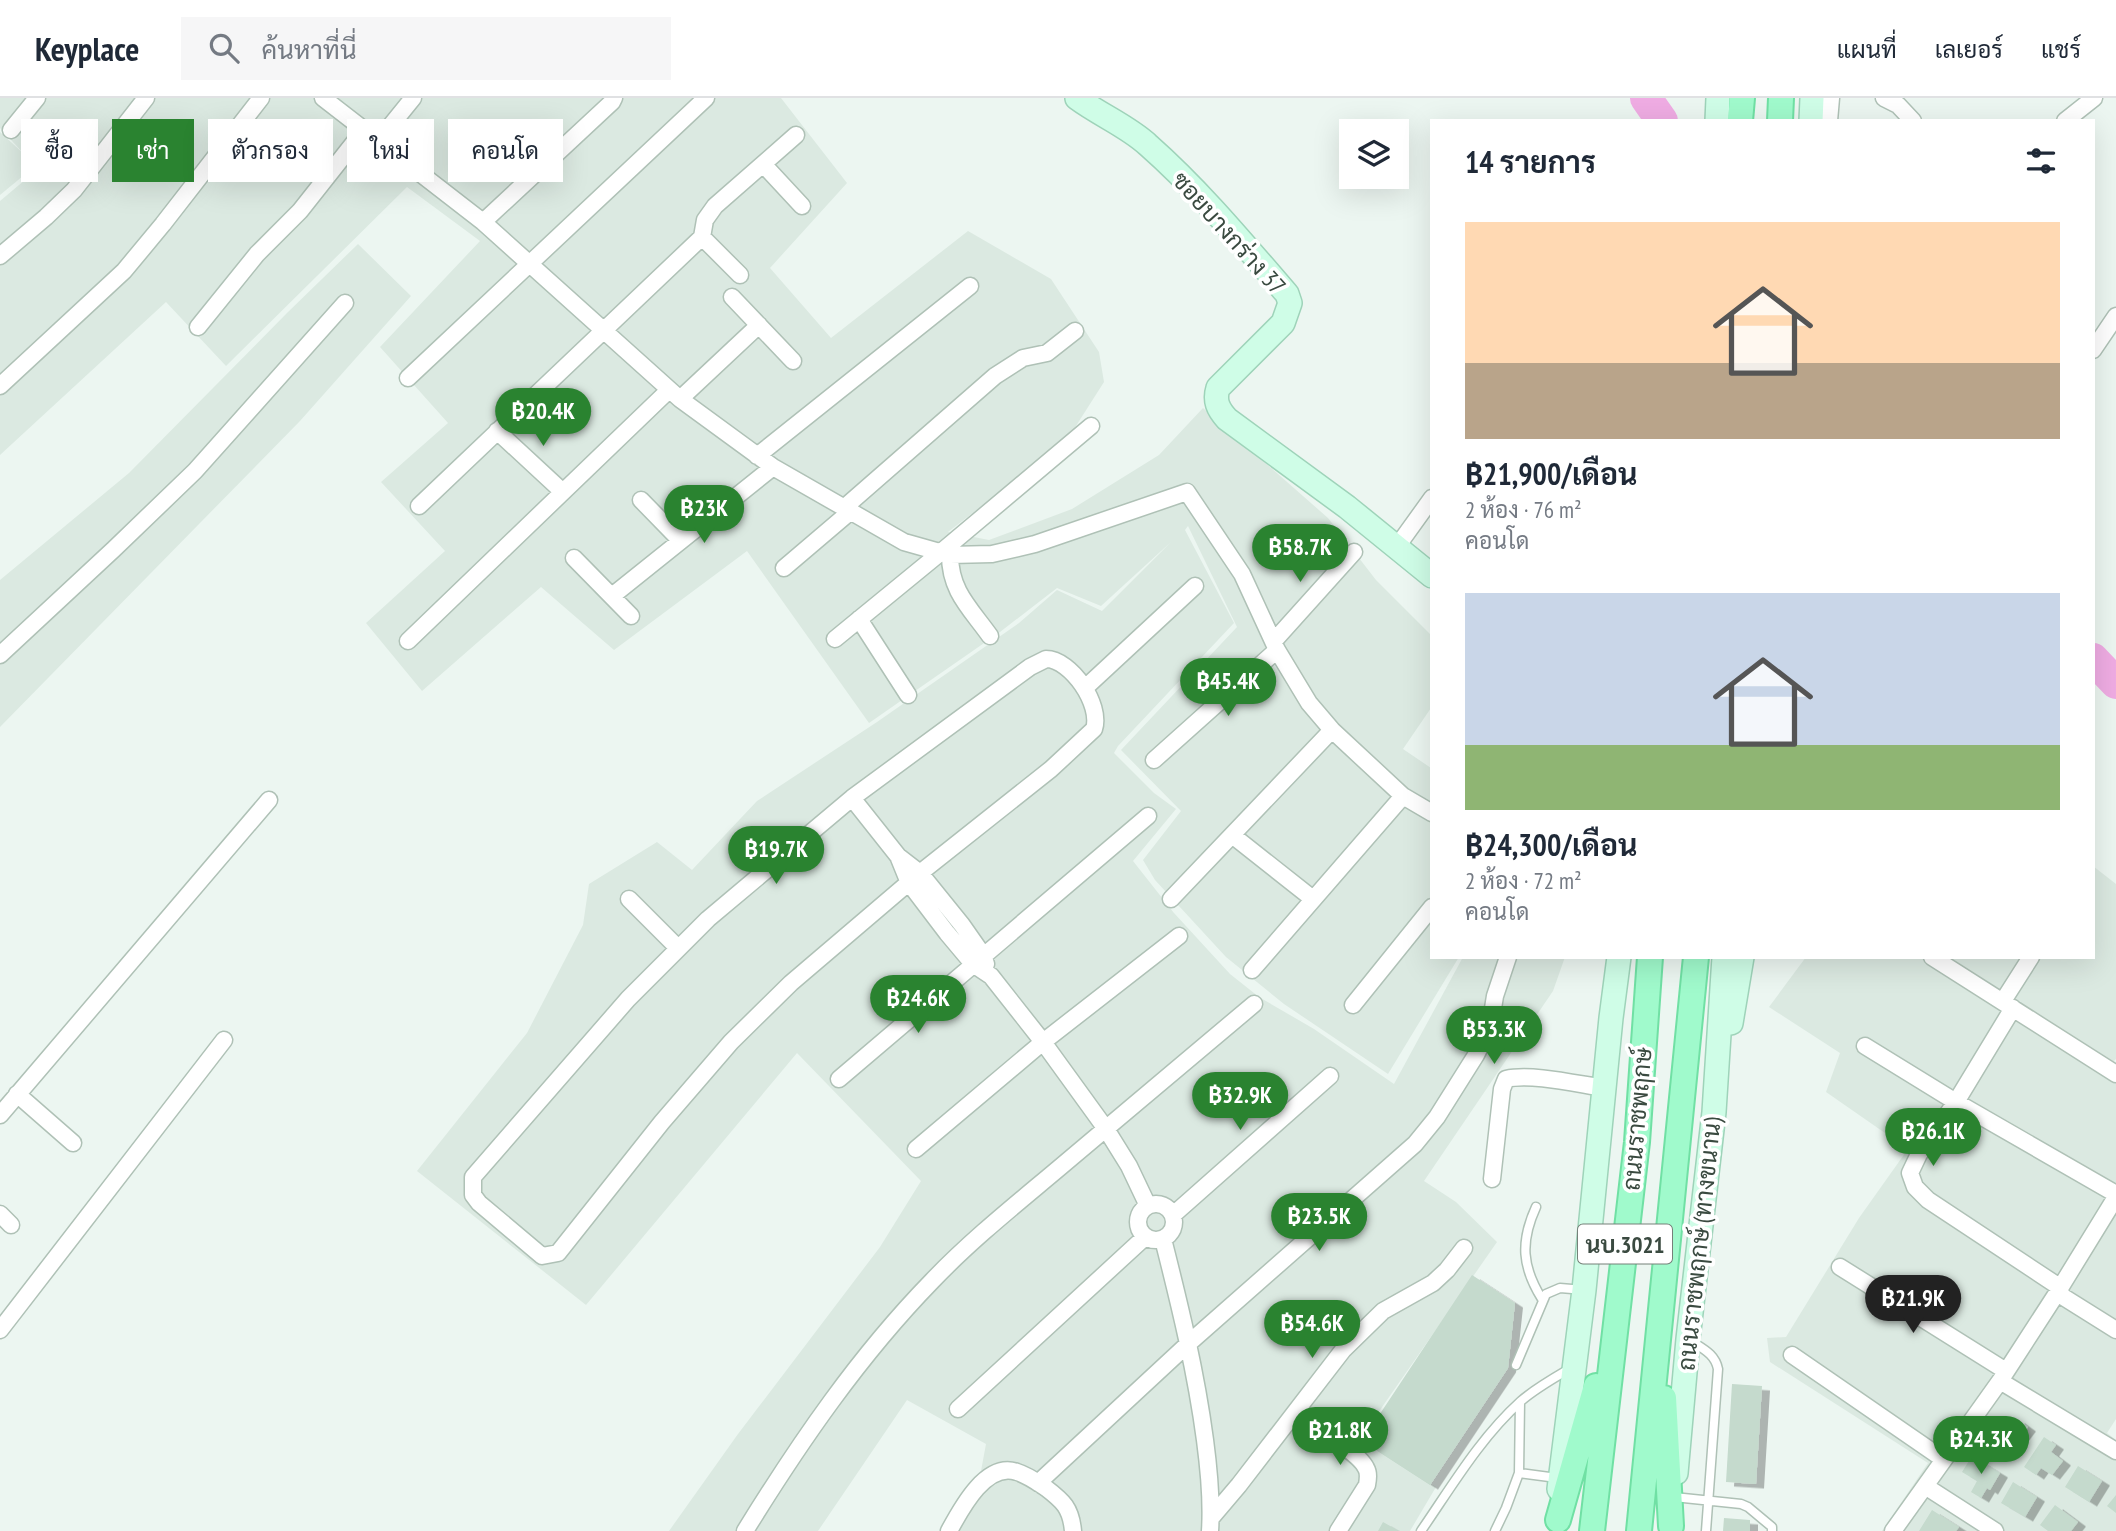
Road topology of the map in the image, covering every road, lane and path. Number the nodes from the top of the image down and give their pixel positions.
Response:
1 (37, 98) edge
2 (146, 98) edge
3 (261, 98) edge
4 (323, 98) edge
5 (413, 98) edge
6 (614, 98) edge
7 (706, 98) edge
8 (1077, 98) edge
9 (1718, 98) edge
10 (1742, 98) edge
11 (1782, 98) edge
12 (1812, 98) edge
13 (1831, 98) edge
14 (1884, 98) edge
15 (2094, 98) edge
16 (350, 119) edge
17 (396, 119) edge
18 (1717, 119) edge
19 (1740, 119) edge
20 (1780, 119) edge
21 (1811, 119) edge
22 (1829, 119) edge
23 (1911, 119) edge
24 (2068, 119) edge
25 (11, 130) dead end
26 (796, 135) dead end
27 (347, 152) edge
28 (763, 164) junction
29 (432, 182) edge
30 (802, 206) dead end
31 (483, 222) junction
32 (702, 237) junction
33 (0, 256) edge
34 (529, 262) junction
35 (740, 275) dead end
36 (970, 286) dead end
37 (732, 297) dead end
38 (345, 303) dead end
39 (2116, 316) edge
40 (759, 325) junction
41 (198, 327) dead end
42 (602, 331) junction
43 (1075, 331) dead end
44 (2095, 347) edge
45 (793, 360) dead end
46 (408, 378) dead end
47 (0, 386) edge
48 (674, 395) junction
49 (1091, 426) dead end
50 (497, 431) junction
51 (757, 456) junction
52 (773, 467) junction
53 (564, 492) junction
54 (641, 500) dead end
55 (1430, 501) edge
56 (419, 506) dead end
57 (848, 509) junction
58 (680, 540) junction
59 (1396, 548) junction
60 (1354, 552) dead end
61 (945, 554) junction
62 (574, 558) dead end
63 (784, 568) dead end
64 (1430, 574) edge
65 (1195, 586) dead end
66 (612, 596) junction
67 (631, 616) dead end
68 (859, 619) junction
69 (990, 636) dead end
70 (835, 639) dead end
71 (408, 641) dead end
72 (1276, 645) junction
73 (0, 655) edge
74 (1085, 688) junction
75 (908, 695) dead end
76 (1332, 730) junction
77 (1154, 760) dead end
78 (1403, 796) junction
79 (852, 798) junction
80 (269, 800) dead end
81 (1430, 812) edge
82 (1148, 816) dead end
83 (1232, 835) junction
84 (915, 878) junction
85 (629, 898) dead end
86 (1171, 899) dead end
87 (1313, 899) junction
88 (1430, 909) edge
89 (1179, 936) dead end
90 (678, 948) junction
91 (1507, 959) edge
92 (1607, 959) edge
93 (1619, 959) edge
94 (1650, 959) edge
95 (1696, 959) edge
96 (1724, 959) edge
97 (1742, 959) edge
98 (1935, 959) edge
99 (2030, 959) edge
100 (978, 960) junction
101 (1252, 970) dead end
102 (1254, 1004) dead end
103 (1353, 1005) dead end
104 (2008, 1005) junction
105 (1611, 1018) junction
106 (224, 1040) dead end
107 (1043, 1042) junction
108 (1865, 1046) dead end
109 (2116, 1074) edge
110 (1330, 1076) dead end
111 (839, 1079) dead end
112 (1604, 1088) junction
113 (17, 1094) junction
114 (1956, 1102) junction
115 (1714, 1112) junction
116 (0, 1115) edge
117 (1106, 1129) junction
118 (73, 1143) dead end
119 (916, 1149) dead end
120 (1492, 1179) dead end
121 (2115, 1201) edge
122 (1148, 1206) junction
123 (1536, 1208) dead end
124 (1173, 1215) junction
125 (1145, 1237) junction
126 (1163, 1239) junction
127 (1464, 1248) dead end
128 (1839, 1267) dead end
129 (1584, 1290) junction
130 (2059, 1290) junction
131 (1542, 1299) junction
132 (1616, 1315) junction
133 (1660, 1320) junction
134 (0, 1330) edge
135 (2116, 1331) edge
136 (1688, 1339) junction
137 (1189, 1343) junction
138 (1792, 1355) dead end
139 (1516, 1365) dead end
140 (1574, 1366) junction
141 (2003, 1376) junction
142 (1521, 1402) junction
143 (958, 1409) dead end
144 (1294, 1415) junction
145 (2116, 1451) edge
146 (1942, 1459) junction
147 (1519, 1473) junction
148 (1560, 1478) junction
149 (1038, 1483) junction
150 (1924, 1486) junction
151 (1674, 1497) junction
152 (1708, 1500) junction
153 (1210, 1525) edge
154 (1557, 1525) edge
155 (1671, 1528) edge
156 (745, 1531) edge
157 (949, 1531) edge
158 (1073, 1531) edge
159 (1338, 1531) edge
160 (1421, 1531) edge
161 (1495, 1531) edge
162 (1592, 1531) edge
163 (1639, 1531) edge
164 (1706, 1531) edge
165 (1772, 1531) edge
166 (1893, 1531) edge
167 (1995, 1531) edge

1 - 25 street
2 - 33 street
3 - 47 street
4 - 16 street
5 - 17 street
6 - 31 street
7 - 34 street
8 - 59 main road, ซอยบางกร่าง 37
9 - 18 main road
10 - 19 main road
11 - 20 main road
12 - 21 main road
13 - 22 street
14 - 23 street
15 - 24 street
26 - 28 street
27 - 41 street
28 - 30 street
28 - 32 street
29 - 31 street
31 - 34 street
32 - 35 street
32 - 42 street
34 - 42 street
34 - 46 street
36 - 51 street
37 - 40 street
38 - 73 street
39 - 44 street
40 - 45 street
40 - 48 street
42 - 48 street
42 - 50 street
43 - 57 street
48 - 51 street
48 - 53 street
49 - 61 street
50 - 53 street
50 - 56 street
51 - 52 street
52 - 57 street
52 - 58 street
53 - 71 street
54 - 58 street
55 - 59 street
57 - 61 street
57 - 63 street
58 - 66 street
59 - 64 main road, ซอยบางกร่าง 37
60 - 72 street
61 - 68 street
61 - 69 street
61 - 72 street
62 - 66 street
65 - 74 street
66 - 67 street
68 - 70 street
68 - 75 street
72 - 76 street
72 - 77 street
74 - 79 street
74 - 84 street
76 - 78 street
76 - 83 street
78 - 81 street
78 - 87 street
79 - 84 street
79 - 90 street
80 - 113 street
82 - 100 street
83 - 86 street
83 - 87 street
84 - 90 street
84 - 100 street
85 - 90 street
87 - 101 street
88 - 103 street
89 - 107 street
91 - 137 street
92 - 105 main road
93 - 105 main road, นบ.3021
94 - 132 main road, ถนนราชพฤกษ์ / นบ.3021
95 - 133 main road, ถนนราชพฤกษ์ / นบ.3021
96 - 115 main road, ถนนราชพฤกษ์ (ทางขนาน) / นบ.3021
97 - 115 main road
98 - 104 street
99 - 104 street
100 - 107 street
100 - 111 street
102 - 117 street
104 - 109 street
104 - 114 street
105 - 112 main road, นบ.3021
106 - 134 street
107 - 117 street
107 - 119 street
108 - 114 street
110 - 124 street
112 - 120 street
112 - 129 main road, นบ.3021
113 - 116 street
113 - 118 street
114 - 121 street
114 - 130 street
115 - 136 main road, ถนนราชพฤกษ์ (ทางขนาน) / นบ.3021
117 - 122 street
117 - 156 street
121 - 130 street
122 - 124 street
122 - 125 street
123 - 131 lane
124 - 126 street
125 - 126 street
125 - 143 street
126 - 137 street
127 - 144 street
128 - 141 street
129 - 131 lane
129 - 140 main road, นบ.3021
130 - 135 street
130 - 141 street
131 - 139 lane
132 - 154 main road
132 - 162 main road, ถนนราชพฤกษ์ / นบ.3021
133 - 155 main road
133 - 163 main road, ถนนราชพฤกษ์ / นบ.3021
136 - 151 main road, ถนนราชพฤกษ์ (ทางขนาน) / นบ.3021
136 - 152 lane
137 - 149 street
137 - 153 street
138 - 146 street
140 - 142 lane
140 - 148 main road, นบ.3021
141 - 145 street
141 - 146 street
142 - 147 lane
142 - 160 lane
144 - 153 street
144 - 159 street
146 - 150 street
147 - 148 lane
147 - 161 lane
148 - 154 main road, นบ.3021
149 - 157 street
149 - 158 street
150 - 166 street
150 - 167 street
151 - 152 lane
151 - 155 main road, ถนนราชพฤกษ์ (ทางขนาน) / นบ.3021
152 - 164 lane
152 - 165 lane

